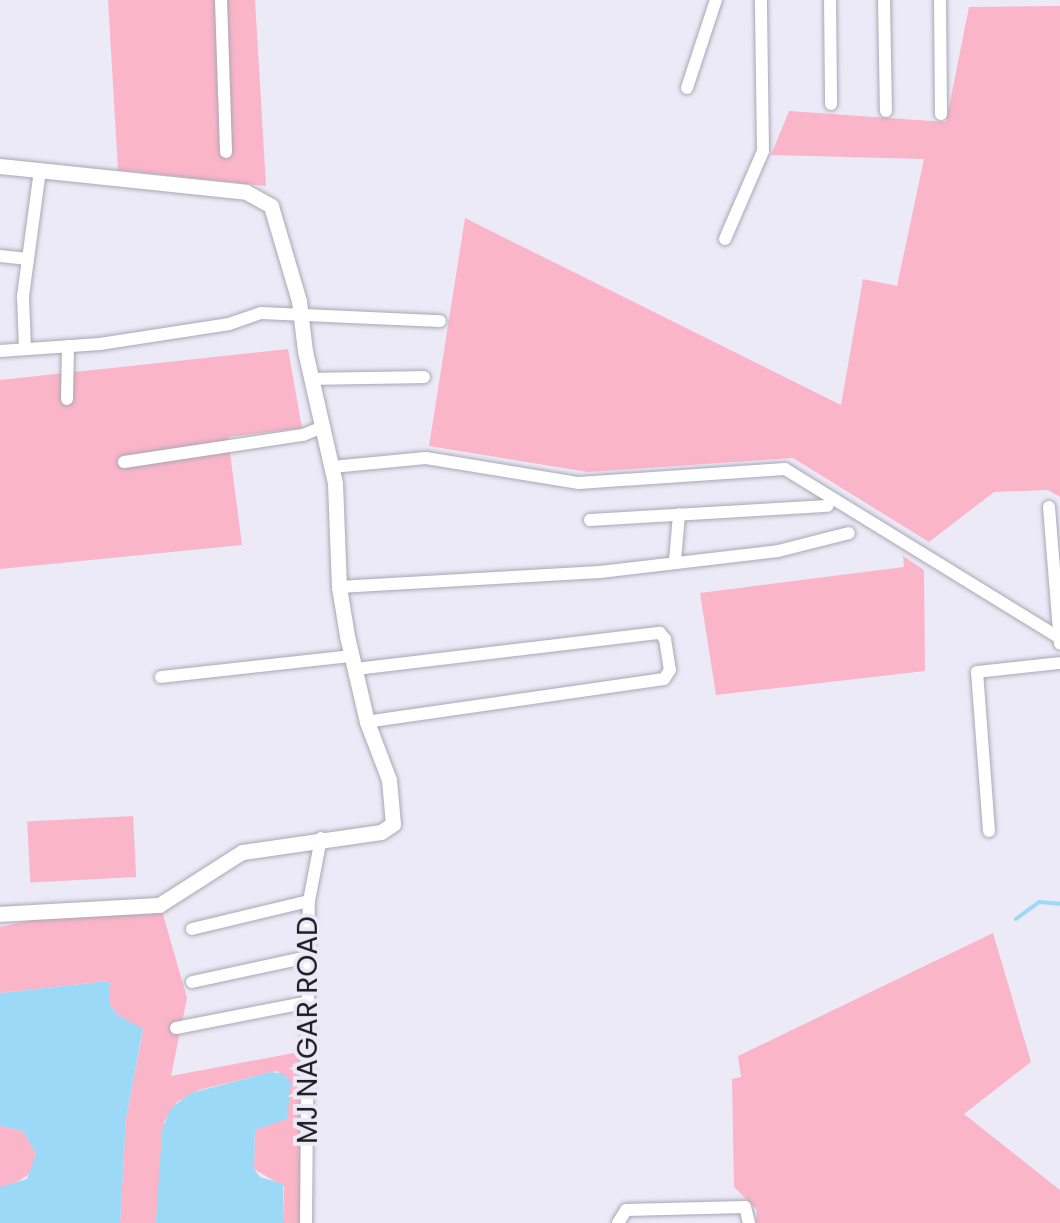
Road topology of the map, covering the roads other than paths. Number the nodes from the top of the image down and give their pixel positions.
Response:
1 (221, 0) edge
2 (716, 0) edge
3 (761, 0) edge
4 (830, 0) edge
5 (884, 0) edge
6 (940, 0) edge
7 (686, 88) dead end
8 (831, 104) dead end
9 (886, 111) dead end
10 (941, 114) dead end
11 (226, 152) dead end
12 (0, 167) edge
13 (40, 170) junction
14 (725, 239) dead end
15 (0, 256) edge
16 (28, 259) junction
17 (299, 312) junction
18 (440, 321) dead end
19 (68, 346) junction
20 (25, 349) junction
21 (0, 351) edge
22 (424, 377) dead end
23 (312, 379) junction
24 (66, 399) dead end
25 (323, 427) junction
26 (124, 462) dead end
27 (332, 467) junction
28 (828, 506) dead end
29 (1049, 507) dead end
30 (679, 514) junction
31 (590, 520) dead end
32 (849, 533) dead end
33 (675, 562) junction
34 (1058, 584) edge
35 (339, 587) junction
36 (1060, 638) edge
37 (1060, 646) edge
38 (353, 662) junction
39 (1060, 662) edge
40 (160, 678) dead end
41 (367, 722) junction
42 (989, 831) dead end
43 (322, 838) junction
44 (309, 901) junction
45 (0, 914) edge
46 (192, 929) dead end
47 (308, 957) junction
48 (192, 982) dead end
49 (310, 1002) junction
50 (176, 1028) dead end
51 (306, 1223) edge
52 (618, 1223) edge
53 (749, 1223) edge

1 - 11 street
2 - 7 street
3 - 14 street
4 - 8 street
5 - 9 street
6 - 10 street
12 - 13 street
13 - 16 street
13 - 17 street
15 - 16 street
16 - 20 street
17 - 18 street
17 - 19 street
17 - 23 street
19 - 20 street
19 - 24 street
20 - 21 street
22 - 23 street
23 - 25 street
25 - 26 street
25 - 27 street
27 - 35 street
27 - 36 street
28 - 30 street
29 - 34 street
30 - 31 street
30 - 33 street
32 - 33 street
33 - 35 street
34 - 36 street
35 - 38 street
36 - 37 street
38 - 40 street
38 - 41 street
38 - 41 street
39 - 42 street
41 - 43 street
43 - 44 street, MJ NAGAR ROAD
43 - 45 street
44 - 46 street
44 - 47 street, MJ NAGAR ROAD
47 - 48 street
47 - 49 street, MJ NAGAR ROAD
49 - 50 street
49 - 51 street, MJ NAGAR ROAD
52 - 53 street

